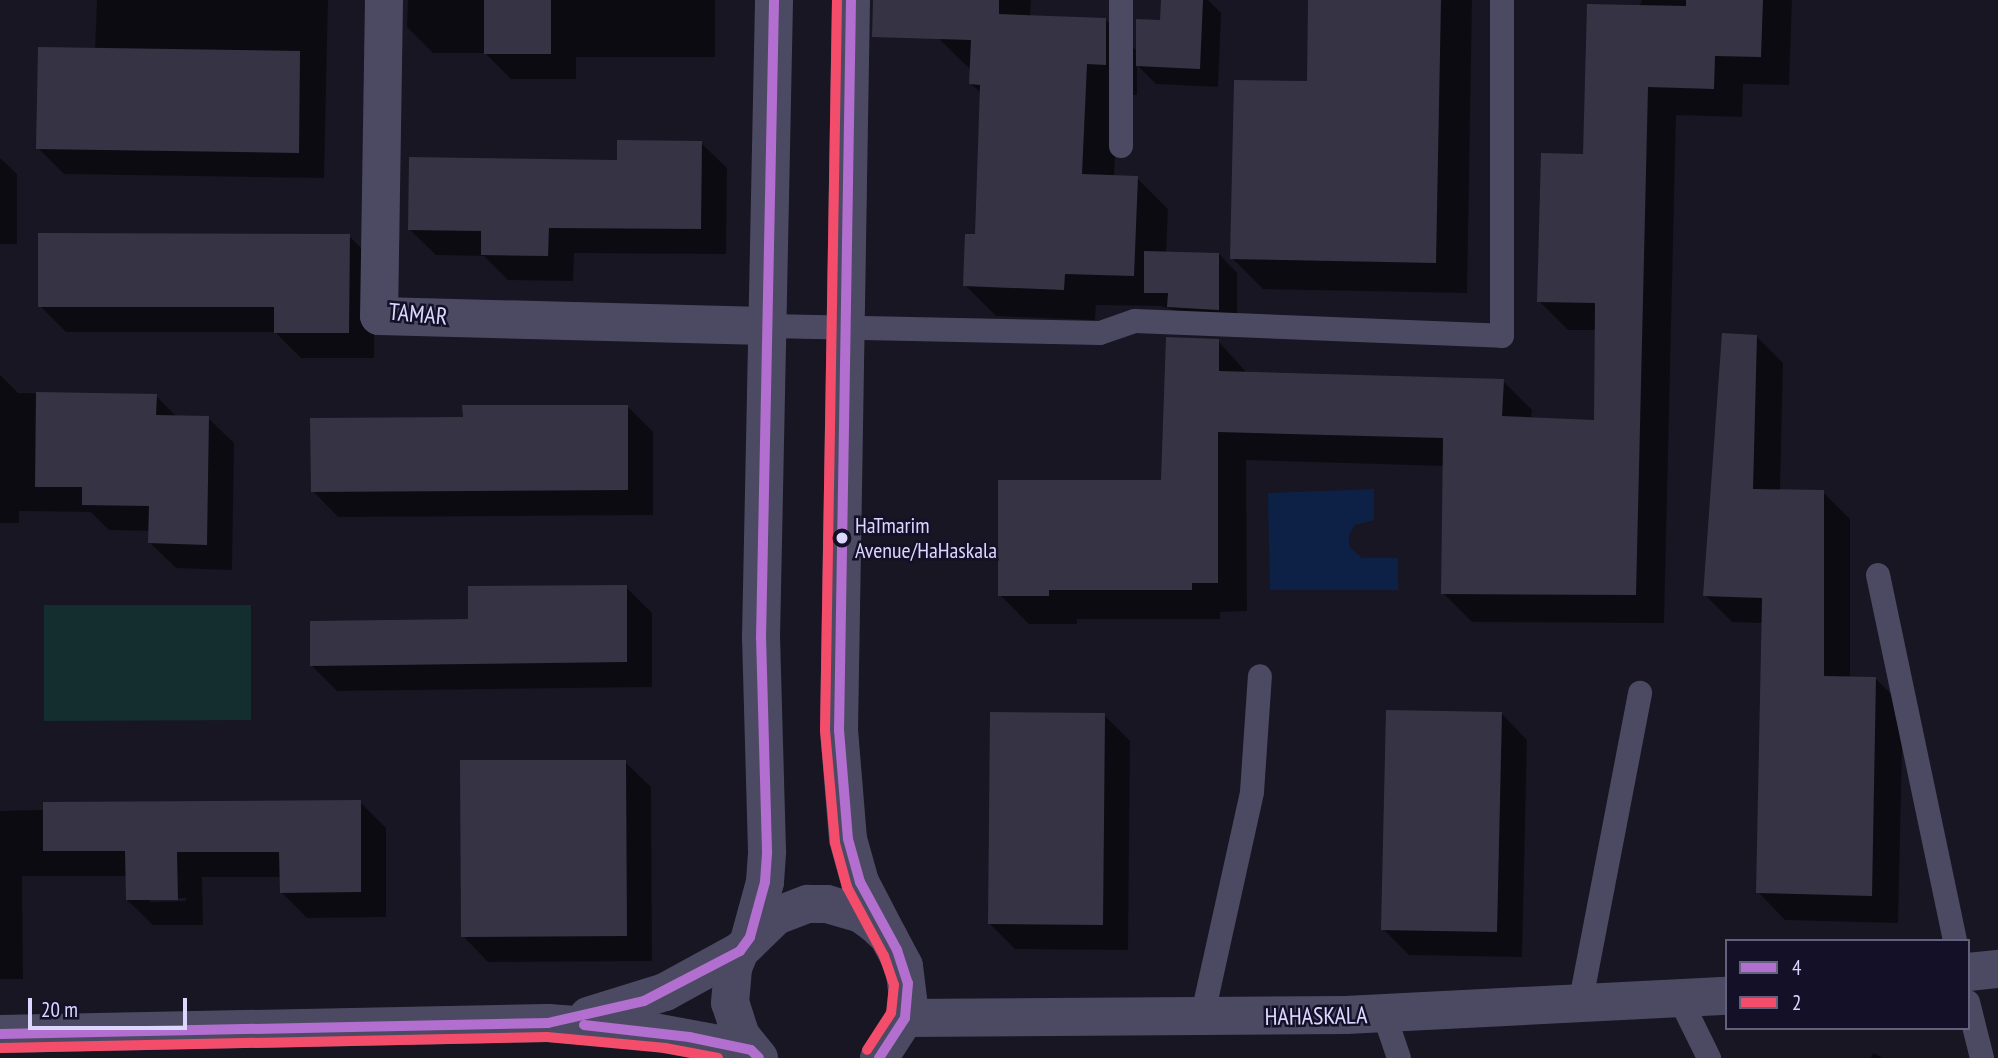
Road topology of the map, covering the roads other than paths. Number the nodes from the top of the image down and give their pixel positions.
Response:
1 (384, 0) edge
2 (774, 0) edge
3 (851, 0) edge
4 (1121, 0) edge
5 (1502, 0) edge
6 (1121, 146) dead end
7 (768, 327) junction
8 (844, 331) junction
9 (1878, 575) dead end
10 (1260, 676) dead end
11 (1640, 694) dead end
12 (888, 936) junction
13 (1955, 939) edge
14 (745, 944) junction
15 (1998, 969) edge
16 (1970, 972) edge
17 (1725, 996) edge
18 (1680, 999) junction
19 (1580, 1005) junction
20 (1970, 1010) edge
21 (1384, 1014) junction
22 (905, 1018) junction
23 (1202, 1018) junction
24 (548, 1023) junction
25 (0, 1034) edge
26 (755, 1054) edge
27 (881, 1057) edge
28 (1399, 1058) edge
29 (1709, 1058) edge
30 (1982, 1058) edge

1 - 7 street, TAMAR
2 - 7 street
3 - 8 street
4 - 6 lane
5 - 8 lane
7 - 8 lane
7 - 14 street
8 - 12 street
9 - 13 lane
10 - 23 lane
11 - 19 lane
12 - 14 street
12 - 22 street
14 - 24 street
14 - 26 street
15 - 16 street
17 - 18 street, HAHASKALA
18 - 19 street, HAHASKALA
18 - 29 lane
19 - 21 street, HAHASKALA
20 - 30 lane
21 - 23 street, HAHASKALA
21 - 28 lane
22 - 23 street, HAHASKALA
22 - 27 street
24 - 25 street
24 - 26 street

